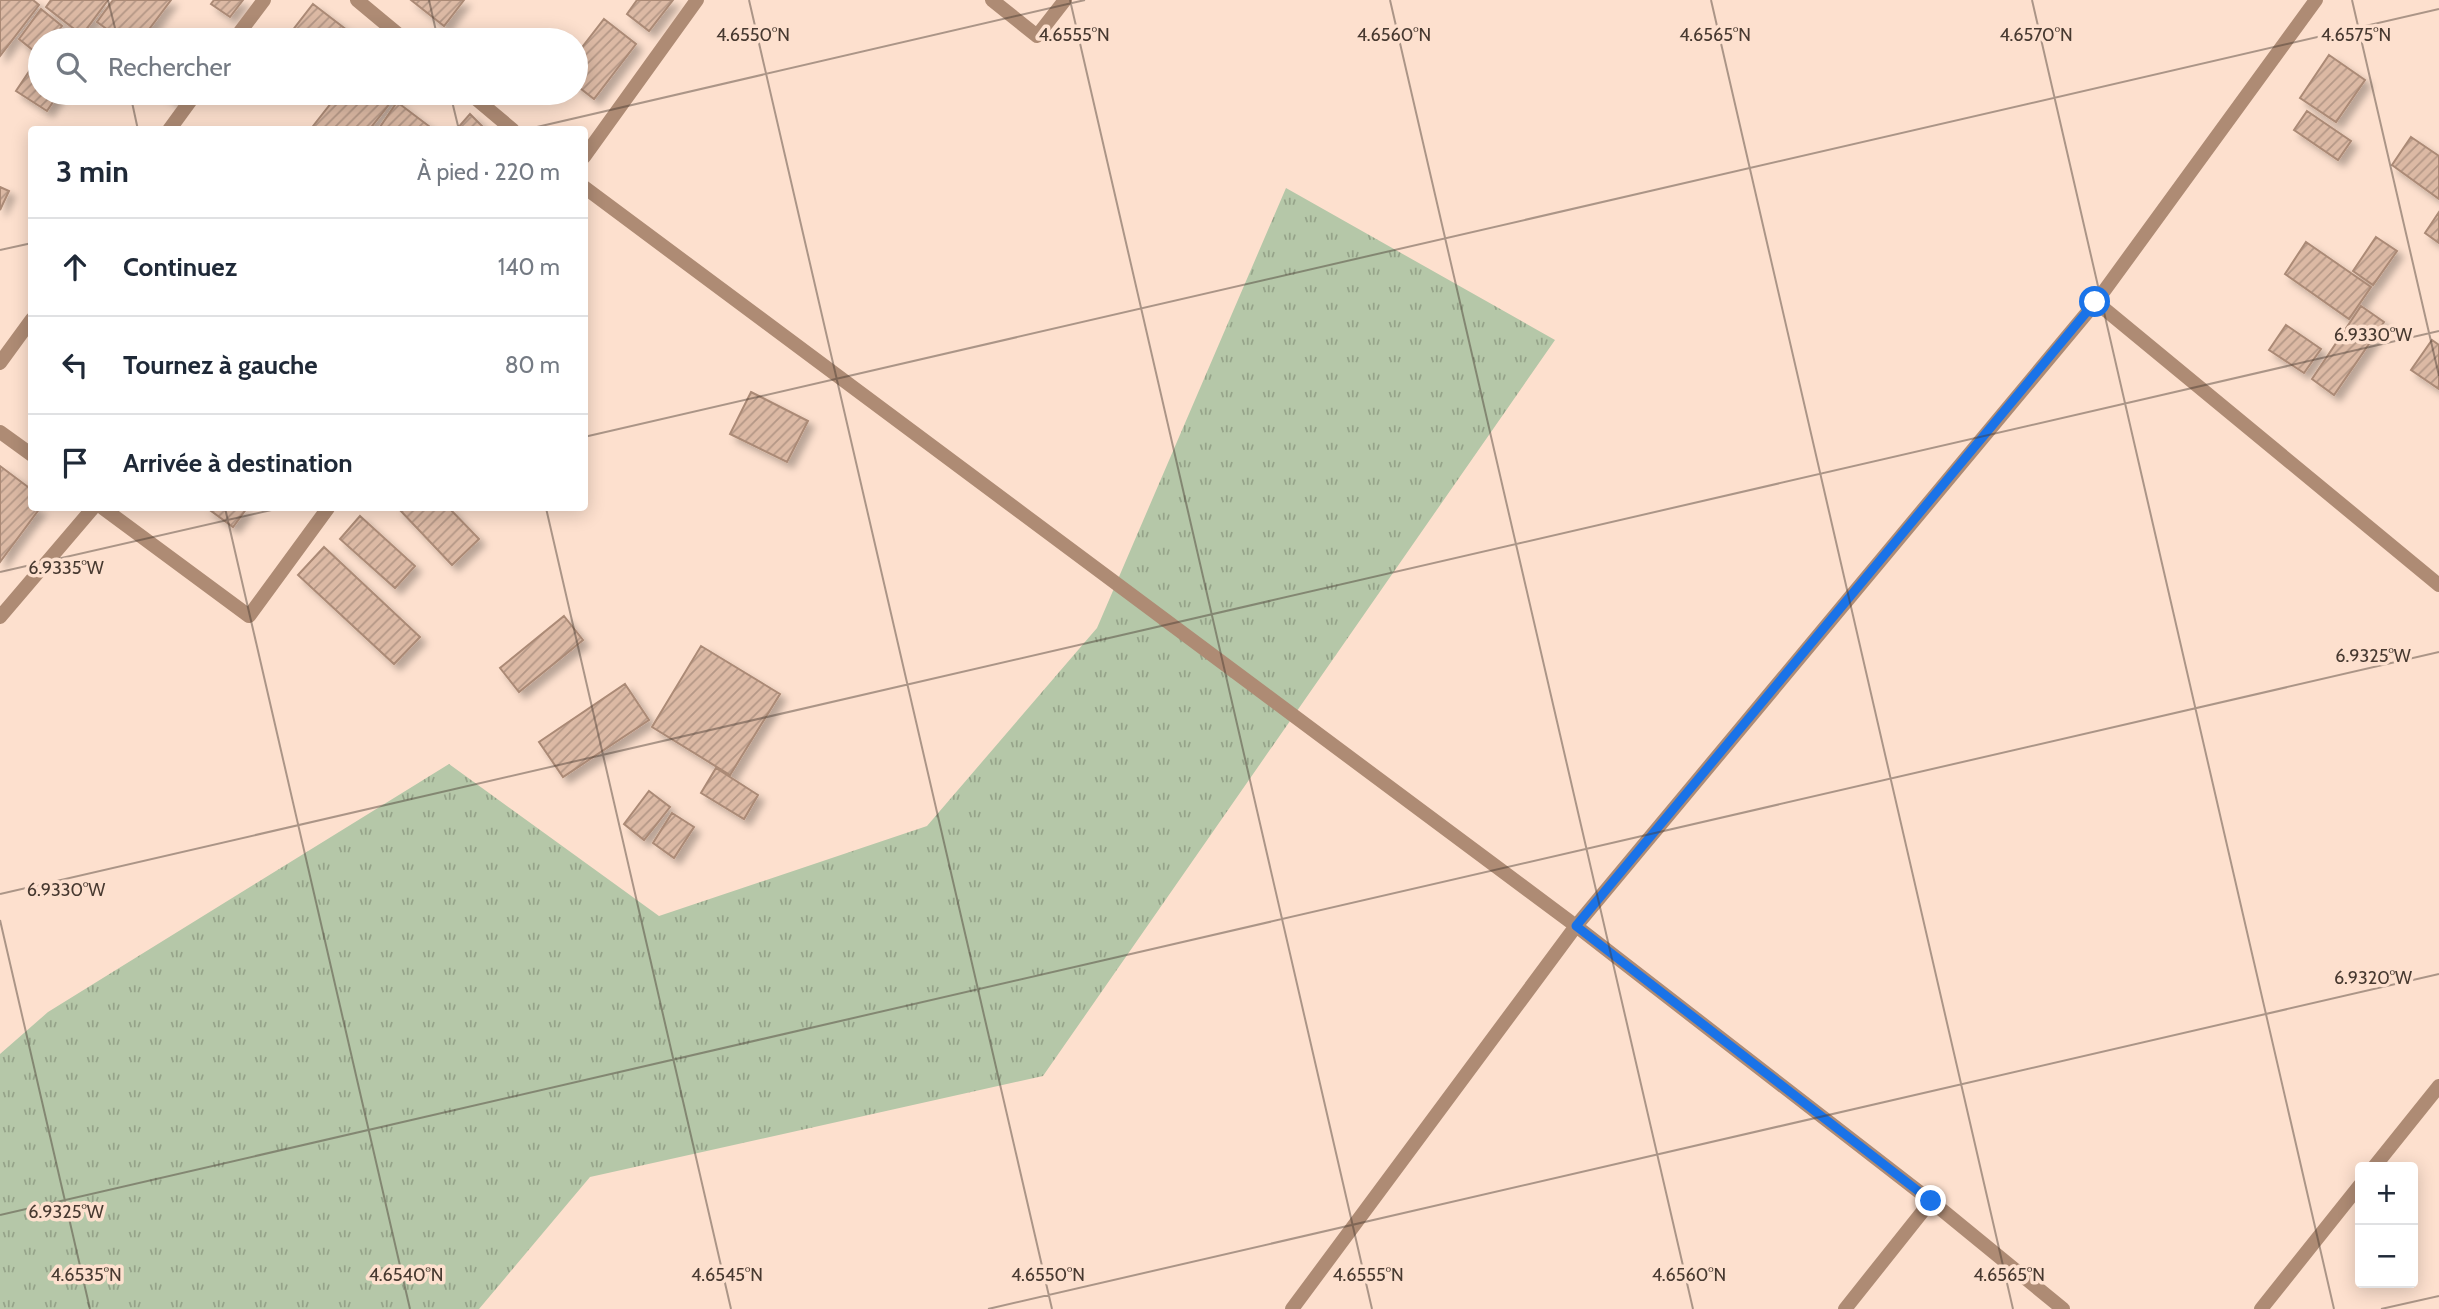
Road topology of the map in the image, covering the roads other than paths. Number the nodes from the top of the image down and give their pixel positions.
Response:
1 (264, 0) edge
2 (356, 0) edge
3 (696, 0) edge
4 (992, 0) edge
5 (1065, 0) edge
6 (2316, 0) edge
7 (243, 28) edge
8 (390, 28) edge
9 (187, 105) edge
10 (483, 105) edge
11 (172, 126) edge
12 (508, 126) edge
13 (588, 151) edge
14 (588, 190) edge
15 (2095, 302) junction
16 (28, 324) edge
17 (0, 363) edge
18 (0, 432) edge
19 (28, 452) edge
20 (90, 511) edge
21 (107, 511) edge
22 (326, 511) edge
23 (2439, 585) edge
24 (0, 617) edge
25 (1576, 926) junction
26 (2439, 1086) edge
27 (2378, 1162) edge
28 (2355, 1191) edge
29 (1931, 1201) junction
30 (1292, 1309) edge
31 (1845, 1309) edge
32 (2063, 1309) edge
33 (2261, 1309) edge

1 - 7 street
2 - 8 street
3 - 13 street
4 - 5 street
6 - 15 street
9 - 11 street
10 - 12 street
14 - 25 street
15 - 23 street
15 - 25 street
16 - 17 street
18 - 19 street
20 - 24 street
21 - 22 street
25 - 29 street
25 - 30 street
26 - 27 street
28 - 33 street
29 - 31 street
29 - 32 street

